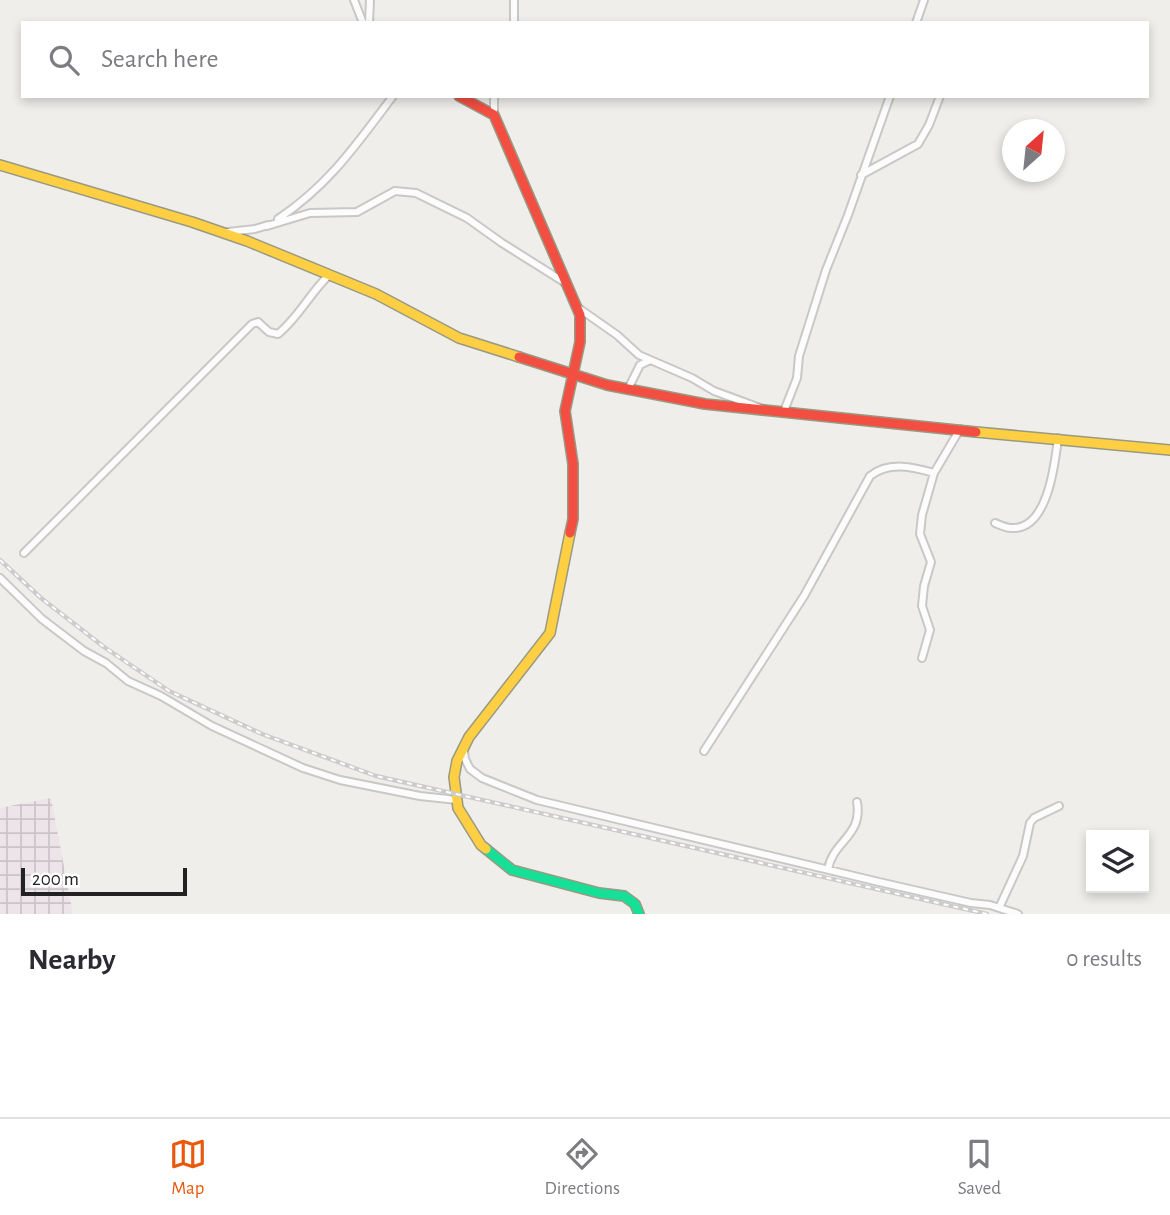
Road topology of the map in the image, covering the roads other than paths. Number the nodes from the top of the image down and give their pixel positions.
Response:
1 (354, 0) edge
2 (370, 0) edge
3 (514, 0) edge
4 (924, 0) edge
5 (362, 21) edge
6 (369, 21) edge
7 (514, 21) edge
8 (916, 21) edge
9 (391, 98) edge
10 (463, 98) edge
11 (494, 98) edge
12 (889, 98) edge
13 (939, 98) edge
14 (494, 115) junction
15 (0, 165) edge
16 (861, 175) junction
17 (267, 226) junction
18 (222, 232) junction
19 (329, 275) junction
20 (567, 284) junction
21 (577, 307) junction
22 (650, 360) junction
23 (573, 375) junction
24 (628, 389) junction
25 (763, 409) junction
26 (784, 411) junction
27 (960, 429) junction
28 (1058, 438) junction
29 (1170, 450) edge
30 (934, 473) junction
31 (995, 523) dead end
32 (24, 553) dead end
33 (0, 578) edge
34 (922, 658) dead end
35 (464, 748) junction
36 (704, 751) dead end
37 (457, 800) junction
38 (857, 802) dead end
39 (1059, 806) dead end
40 (828, 869) junction
41 (999, 908) junction
42 (639, 914) edge
43 (1018, 914) edge

1 - 5 street
2 - 6 street
3 - 7 street
4 - 8 street
9 - 17 street
10 - 14 street
11 - 14 street
12 - 16 street
13 - 16 street
14 - 20 street
15 - 18 street
16 - 26 street
17 - 18 street
17 - 20 street
18 - 19 street
19 - 23 street
19 - 32 street
20 - 21 street
21 - 22 street
21 - 23 street
22 - 24 street
22 - 25 street
23 - 24 street
23 - 35 street
24 - 25 street
25 - 26 street
26 - 27 street
27 - 28 street
27 - 30 street
28 - 29 street
28 - 31 street
30 - 34 street
30 - 36 street
33 - 37 street
35 - 37 street
35 - 40 street
37 - 42 street
38 - 40 street
39 - 41 street
40 - 41 street
41 - 43 street

